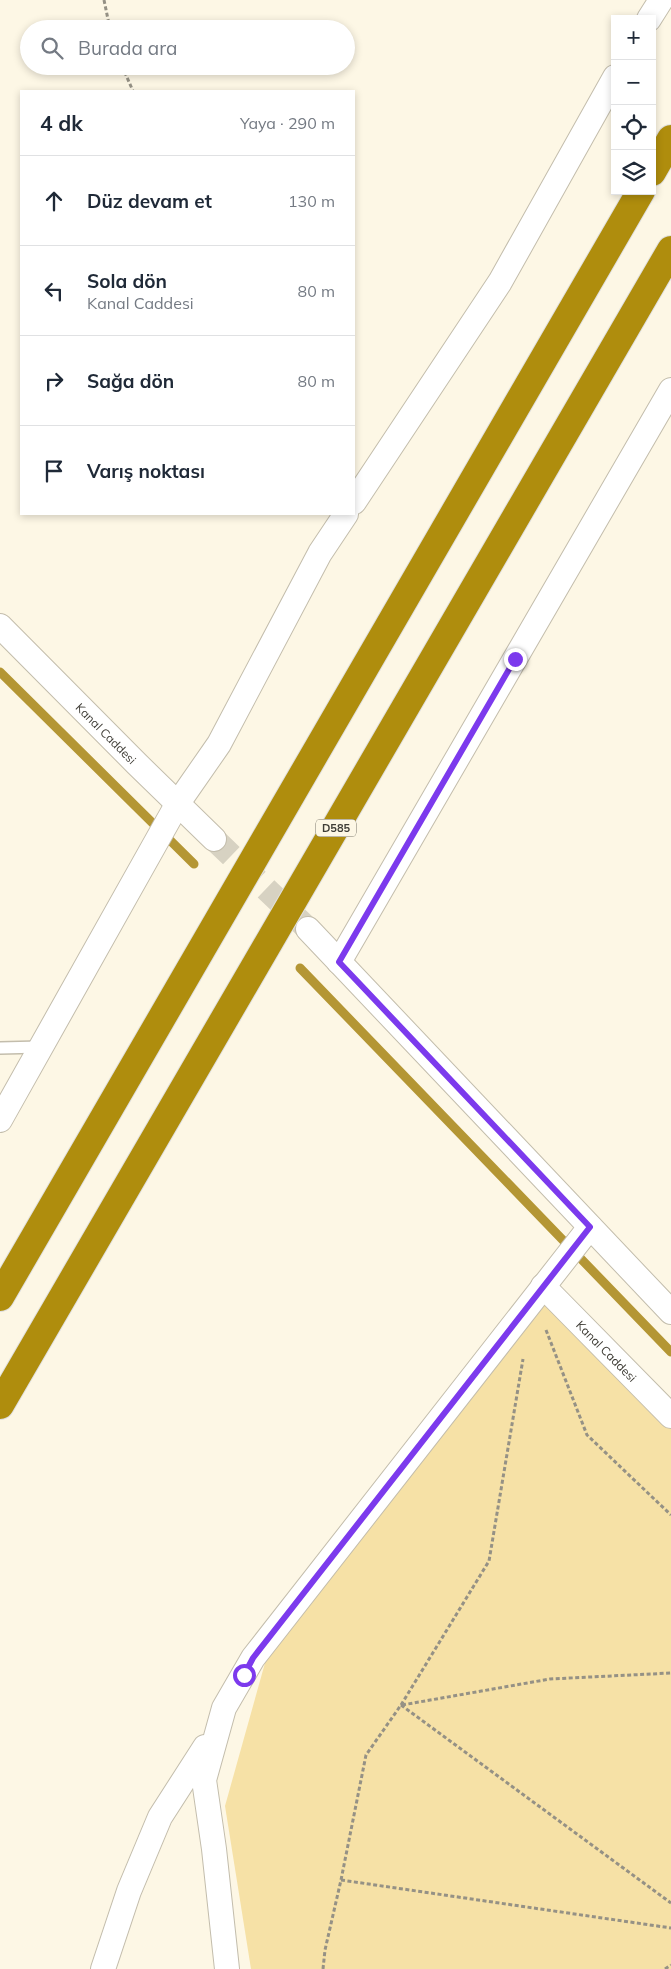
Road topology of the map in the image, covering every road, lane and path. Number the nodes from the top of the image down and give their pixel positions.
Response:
1 (104, 0) edge
2 (660, 0) edge
3 (651, 15) edge
4 (108, 20) edge
5 (126, 75) edge
6 (611, 84) edge
7 (133, 90) edge
8 (671, 139) edge
9 (656, 165) edge
10 (639, 195) edge
11 (671, 250) edge
12 (671, 390) edge
13 (355, 500) edge
14 (345, 515) edge
15 (0, 626) edge
16 (178, 803) junction
17 (214, 839) tunnel mouth
18 (308, 929) tunnel mouth
19 (339, 962) junction
20 (0, 1048) edge
21 (40, 1048) junction
22 (0, 1120) edge
23 (590, 1227) junction
24 (542, 1288) junction
25 (0, 1297) edge
26 (671, 1312) edge
27 (524, 1357) dead end
28 (0, 1405) edge
29 (671, 1416) edge
30 (671, 1515) edge
31 (671, 1673) edge
32 (401, 1705) junction
33 (218, 1727) junction
34 (341, 1880) junction
35 (671, 1903) edge
36 (671, 1928) edge
37 (671, 1965) edge
38 (104, 1969) edge
39 (227, 1969) edge
40 (323, 1969) edge
41 (666, 1969) edge

1 - 4 path
2 - 3 street
5 - 7 path
6 - 13 street
8 - 9 highway
10 - 25 highway
11 - 28 highway, D585
12 - 19 street
14 - 16 street
15 - 16 street, Kanal Caddesi
16 - 17 street, Kanal Caddesi
16 - 21 street
18 - 19 street
19 - 23 street
20 - 21 lane
21 - 22 street
23 - 24 street
23 - 26 street
24 - 29 street, Kanal Caddesi
24 - 30 path
24 - 33 street
27 - 32 path
31 - 32 path
32 - 34 path
32 - 35 path
33 - 38 street
33 - 39 street
34 - 36 path
34 - 40 path
37 - 41 path

